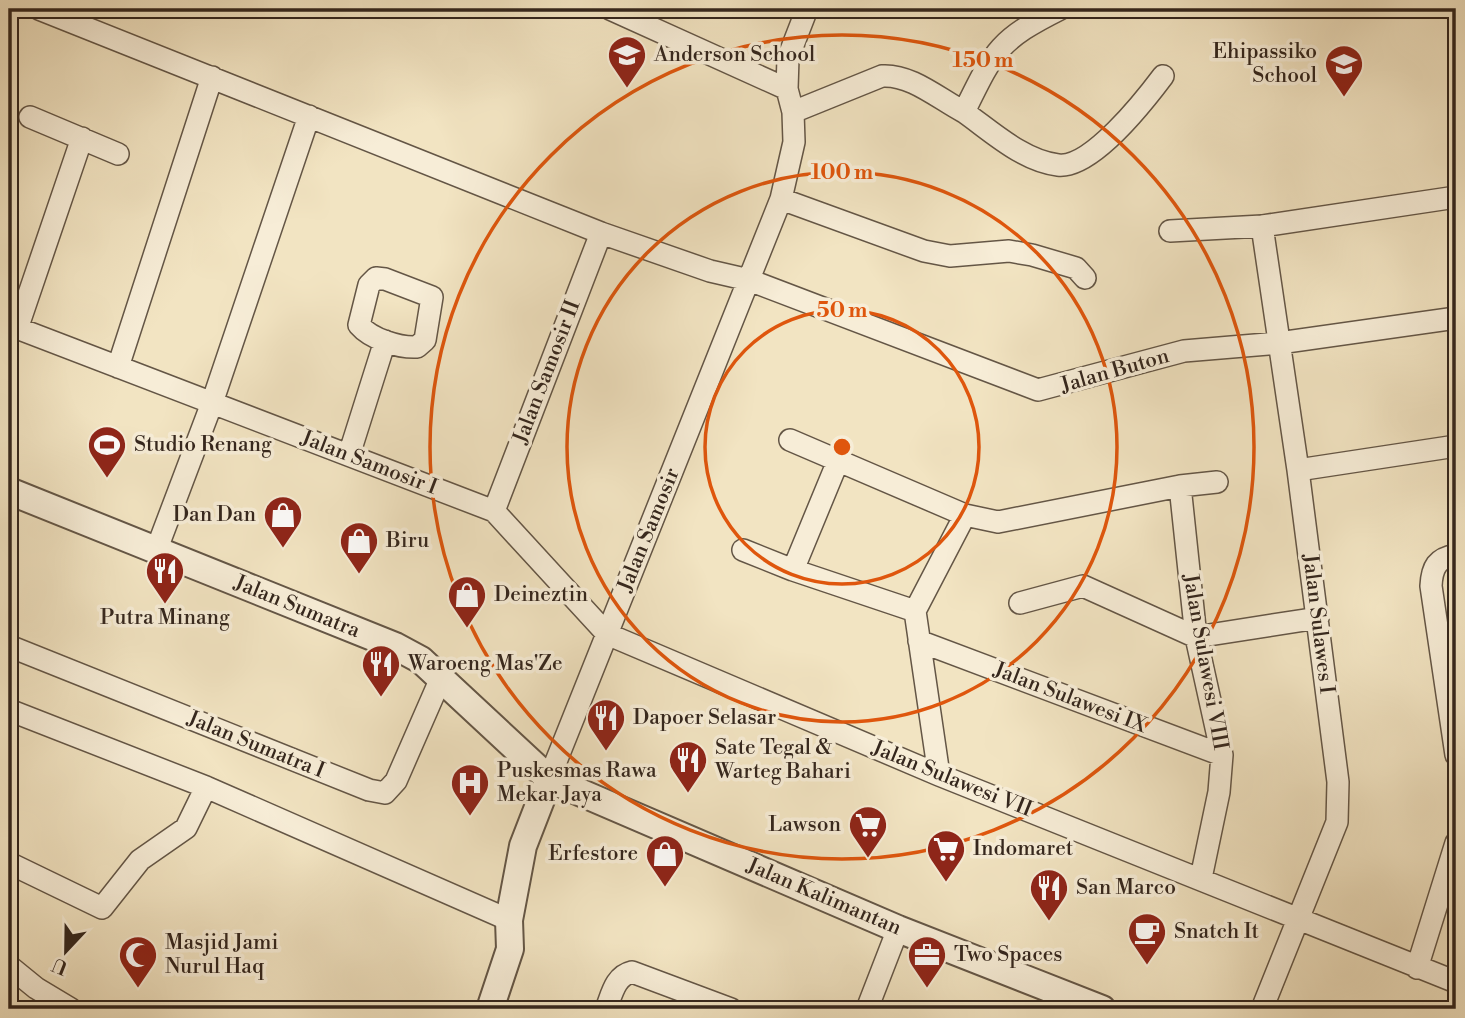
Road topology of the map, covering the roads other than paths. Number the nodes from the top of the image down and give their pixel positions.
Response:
1 (39, 9) edge
2 (610, 9) edge
3 (807, 9) edge
4 (1060, 9) edge
5 (1163, 76) dead end
6 (212, 77) junction
7 (787, 89) junction
8 (793, 112) junction
9 (964, 112) junction
10 (309, 116) junction
11 (30, 117) dead end
12 (82, 138) junction
13 (118, 154) dead end
14 (1456, 197) edge
15 (781, 199) junction
16 (1262, 226) junction
17 (1170, 231) dead end
18 (601, 233) junction
19 (1085, 278) dead end
20 (749, 280) junction
21 (1456, 318) edge
22 (13, 327) edge
23 (386, 341) dead end
24 (1279, 343) junction
25 (118, 367) junction
26 (212, 403) junction
27 (790, 440) dead end
28 (1456, 446) edge
29 (349, 455) junction
30 (838, 461) junction
31 (1298, 470) junction
32 (1217, 482) dead end
33 (1180, 486) junction
34 (9, 491) edge
35 (494, 512) junction
36 (965, 515) junction
37 (743, 550) dead end
38 (156, 551) junction
39 (1456, 555) edge
40 (793, 570) junction
41 (1020, 603) dead end
42 (915, 611) junction
43 (1318, 618) junction
44 (607, 634) junction
45 (1196, 637) junction
46 (919, 641) junction
47 (9, 646) edge
48 (1448, 662) edge
49 (441, 678) junction
50 (9, 710) edge
51 (1222, 755) junction
52 (1456, 755) edge
53 (939, 775) junction
54 (549, 779) junction
55 (206, 787) junction
56 (1456, 843) edge
57 (9, 863) edge
58 (1201, 878) junction
59 (1299, 919) junction
60 (509, 920) junction
61 (898, 929) junction
62 (9, 966) edge
63 (1417, 968) junction
64 (1456, 982) edge
65 (723, 1008) edge
66 (71, 1009) edge
67 (490, 1009) edge
68 (606, 1009) edge
69 (867, 1009) edge
70 (1101, 1009) edge
71 (1262, 1009) edge

1 - 6 street, Jalan Buton
2 - 7 street
3 - 7 street, Jalan Samosir
4 - 9 street
5 - 9 street
6 - 10 street, Jalan Buton
6 - 25 street
7 - 8 street, Jalan Samosir
8 - 9 street
8 - 15 street, Jalan Samosir
10 - 18 street, Jalan Buton
10 - 26 street
11 - 12 street
12 - 13 street
12 - 22 street
14 - 16 street
15 - 19 street
15 - 20 street, Jalan Samosir
16 - 17 street
16 - 24 street, Jalan Sulawes I
18 - 20 street, Jalan Buton
18 - 35 street, Jalan Samosir II
20 - 24 street, Jalan Buton
20 - 44 street, Jalan Samosir
21 - 24 street, Jalan Buton
22 - 25 street, Jalan Samosir I
23 - 29 street
24 - 31 street, Jalan Sulawes I
25 - 26 street, Jalan Samosir I
26 - 29 street, Jalan Samosir I
26 - 38 street
27 - 30 street
28 - 31 street
29 - 35 street, Jalan Samosir I
30 - 36 street
30 - 40 street
31 - 43 street, Jalan Sulawes I
32 - 33 street
33 - 36 street
33 - 45 street, Jalan Sulawesi VIII
34 - 38 street, Jalan Sumatra
35 - 44 street, Jalan Samosir I
36 - 42 street
37 - 40 street
38 - 49 street, Jalan Sumatra
39 - 48 street
40 - 42 street
41 - 45 street
42 - 46 street
43 - 45 street
43 - 59 street, Jalan Sulawes I
44 - 53 street, Jalan Sulawesi VII
44 - 54 street, Jalan Samosir
45 - 51 street, Jalan Sulawesi VIII
46 - 51 street, Jalan Sulawesi IX
46 - 53 street
47 - 49 street, Jalan Sumatra I
48 - 52 street
49 - 54 street, Jalan Sumatra
50 - 55 street
51 - 58 street, Jalan Sulawesi VIII
53 - 58 street, Jalan Sulawesi VII
54 - 60 street
54 - 61 street, Jalan Kalimantan
55 - 57 street
55 - 60 street
56 - 63 street
58 - 59 street, Jalan Sulawesi VII
59 - 63 street, Jalan Sulawesi VII
59 - 71 street, Jalan Sulawes I
60 - 67 street
61 - 69 street
61 - 70 street, Jalan Kalimantan
62 - 66 street
63 - 64 street, Jalan Sulawesi VII
65 - 68 street

